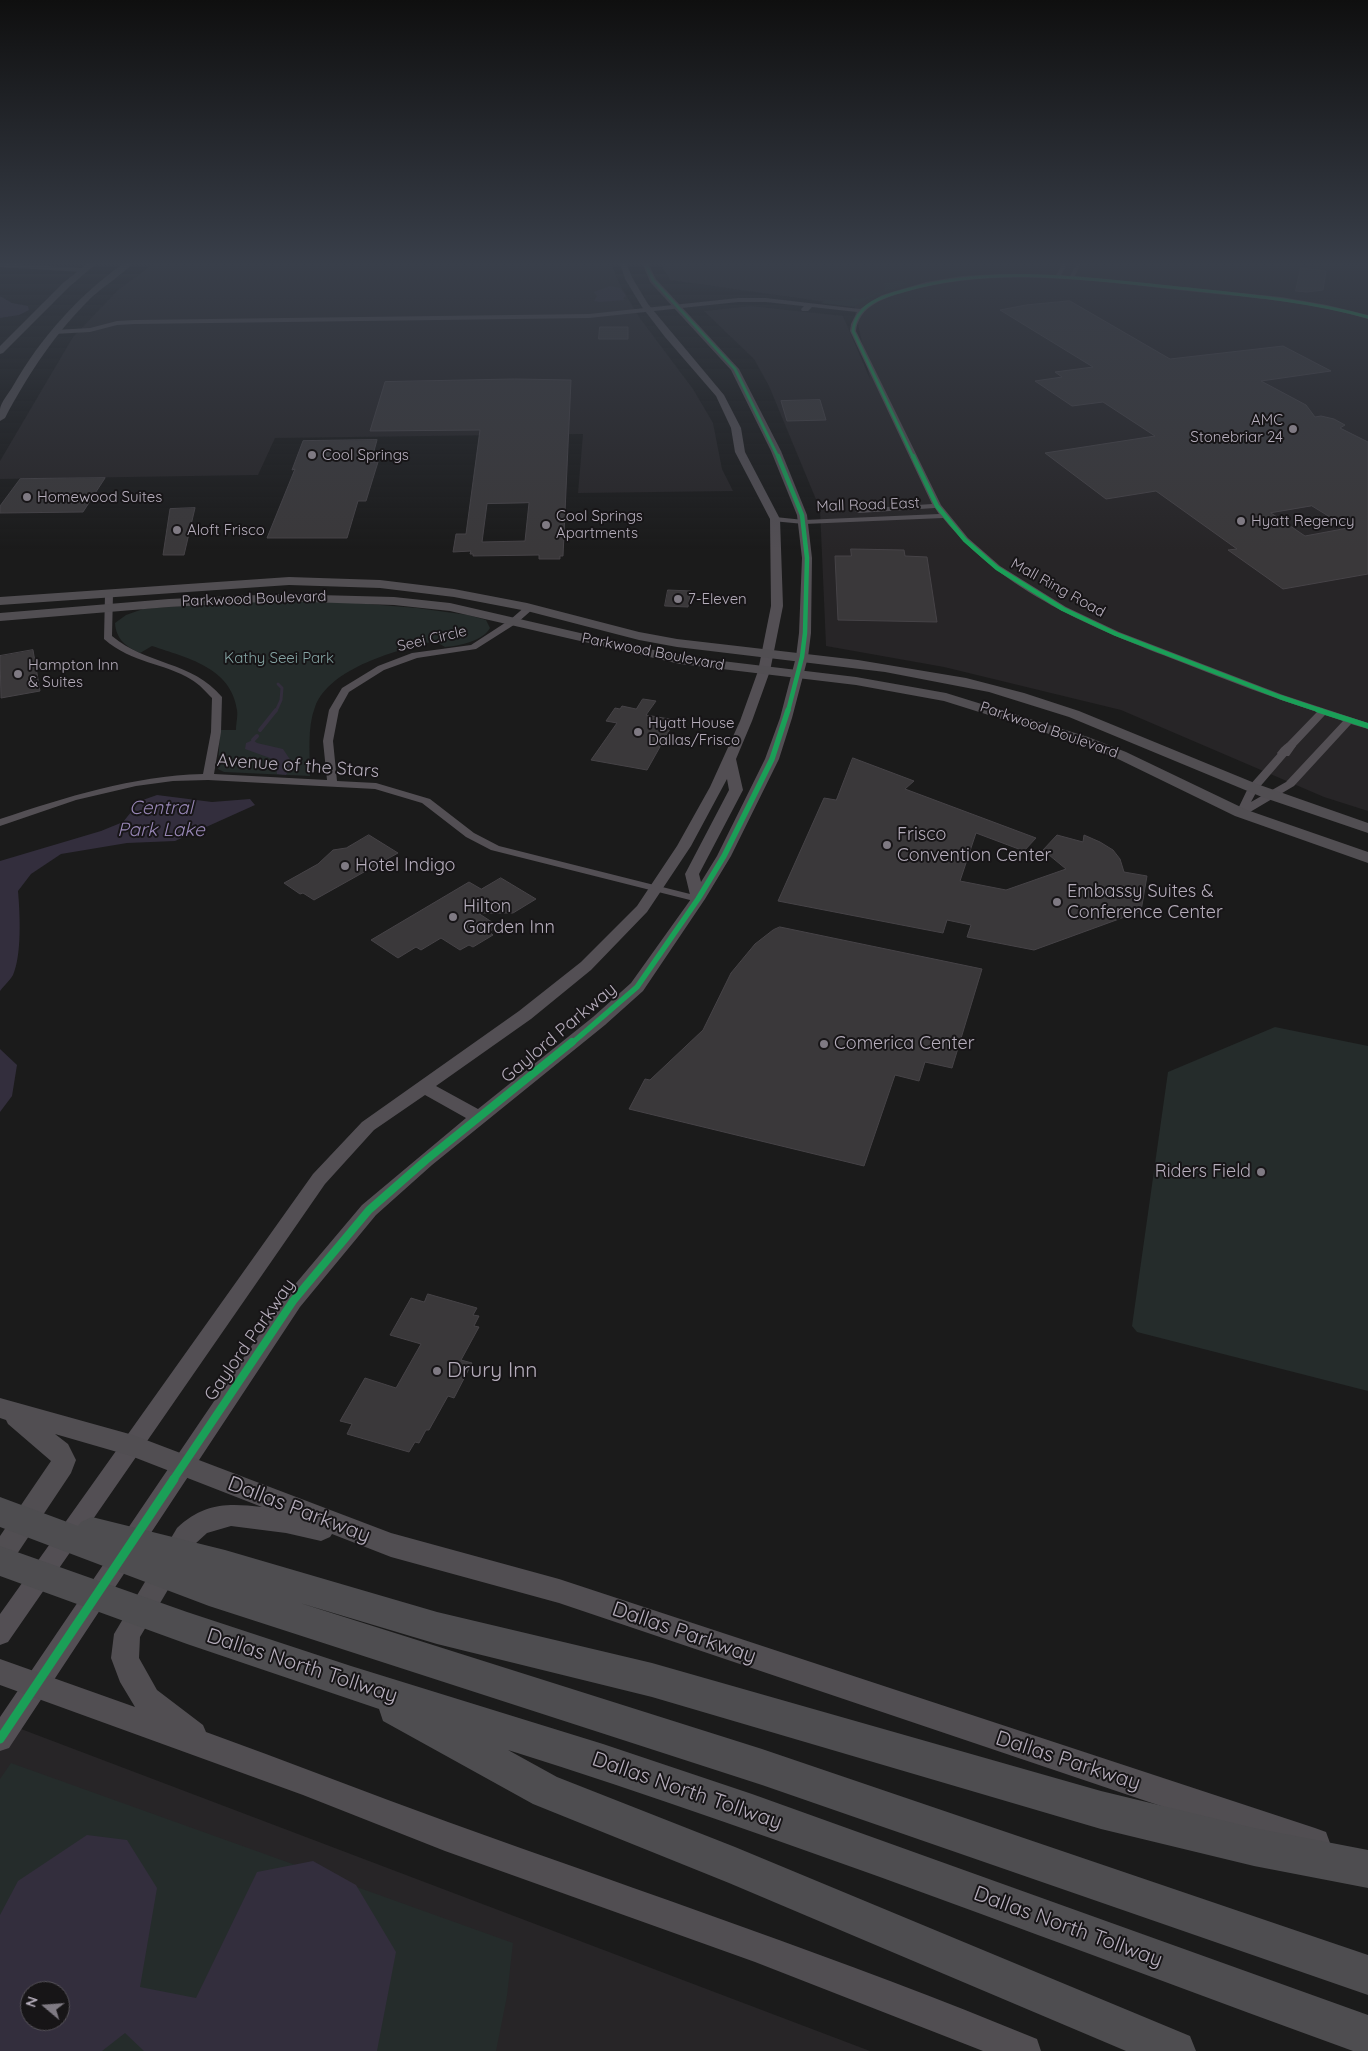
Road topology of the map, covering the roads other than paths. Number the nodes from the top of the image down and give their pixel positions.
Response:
1 (33, 359) edge
2 (690, 359) edge
3 (725, 359) edge
4 (866, 359) edge
5 (0, 418) edge
6 (750, 429) junction
7 (937, 506) junction
8 (945, 516) junction
9 (803, 518) junction
10 (775, 519) junction
11 (109, 594) junction
12 (0, 600) edge
13 (530, 607) junction
14 (107, 609) junction
15 (0, 617) edge
16 (514, 621) junction
17 (768, 653) junction
18 (802, 657) junction
19 (764, 671) junction
20 (799, 674) junction
21 (1323, 712) junction
22 (1348, 720) junction
23 (1368, 726) edge
24 (729, 758) junction
25 (208, 777) junction
26 (332, 785) junction
27 (1253, 788) junction
28 (1271, 794) junction
29 (1241, 813) junction
30 (0, 823) edge
31 (1368, 828) edge
32 (1368, 858) edge
33 (658, 889) junction
34 (698, 899) junction
35 (423, 1086) junction
36 (479, 1118) junction
37 (4, 1409) edge
38 (133, 1446) junction
39 (182, 1465) junction
40 (0, 1511) edge
41 (391, 1545) junction
42 (0, 1559) edge
43 (217, 1577) junction
44 (0, 1634) edge
45 (0, 1672) edge
46 (351, 1683) junction
47 (36, 1684) junction
48 (0, 1740) edge
49 (210, 1748) junction
50 (1368, 1861) edge
51 (1368, 1869) edge
52 (1368, 1975) edge
53 (1368, 2036) edge
54 (1025, 2051) edge
55 (1175, 2051) edge

1 - 5 main road
2 - 6 street, Gaylord Parkway
3 - 6 street, Gaylord Parkway
4 - 7 street, Mall Ring Road
6 - 9 street, Gaylord Parkway
6 - 10 street, Gaylord Parkway
7 - 8 street, Mall Ring Road
7 - 9 street, Mall Road East
8 - 9 street, Mall Road East
8 - 21 street, Mall Ring Road
9 - 10 street, Mall Road East
9 - 18 street, Gaylord Parkway
10 - 17 street, Gaylord Parkway
11 - 12 main road, Parkwood Boulevard
11 - 13 main road, Parkwood Boulevard
11 - 14 street
13 - 16 street, Seei Circle
13 - 17 main road, Parkwood Boulevard
14 - 15 main road, Parkwood Boulevard
14 - 16 main road, Parkwood Boulevard
14 - 25 street
16 - 19 main road, Parkwood Boulevard
16 - 26 street, Seei Circle
17 - 18 main road, Parkwood Boulevard
17 - 19 street, Gaylord Parkway
18 - 20 street, Gaylord Parkway
18 - 27 main road, Parkwood Boulevard
19 - 20 main road, Parkwood Boulevard
19 - 24 street, Gaylord Parkway
20 - 29 main road, Parkwood Boulevard
20 - 34 street, Gaylord Parkway
21 - 22 street, Mall Ring Road
21 - 27 street
22 - 23 street, Mall Ring Road
22 - 28 street
24 - 33 street, Gaylord Parkway
24 - 34 street
25 - 26 street, Avenue of the Stars
25 - 30 street, Avenue of the Stars
26 - 33 street, Avenue of the Stars
27 - 28 main road, Parkwood Boulevard
27 - 29 street
28 - 29 street
28 - 31 main road, Parkwood Boulevard
29 - 32 main road, Parkwood Boulevard
33 - 34 street, Avenue of the Stars
33 - 35 street, Gaylord Parkway
34 - 36 street, Gaylord Parkway
35 - 36 street
35 - 38 street, Gaylord Parkway
36 - 39 street, Gaylord Parkway
37 - 38 main road, Dallas Parkway
37 - 42 main road
38 - 39 main road, Dallas Parkway
38 - 44 street, Gaylord Parkway
39 - 41 main road, Dallas Parkway
39 - 47 street, Gaylord Parkway
40 - 43 highway
41 - 49 main road
41 - 50 main road, Dallas Parkway
42 - 46 highway, Dallas North Tollway
43 - 51 highway
43 - 52 highway
45 - 47 main road
46 - 53 highway, Dallas North Tollway
46 - 55 highway
47 - 48 street, Gaylord Parkway
47 - 49 main road
49 - 54 main road

